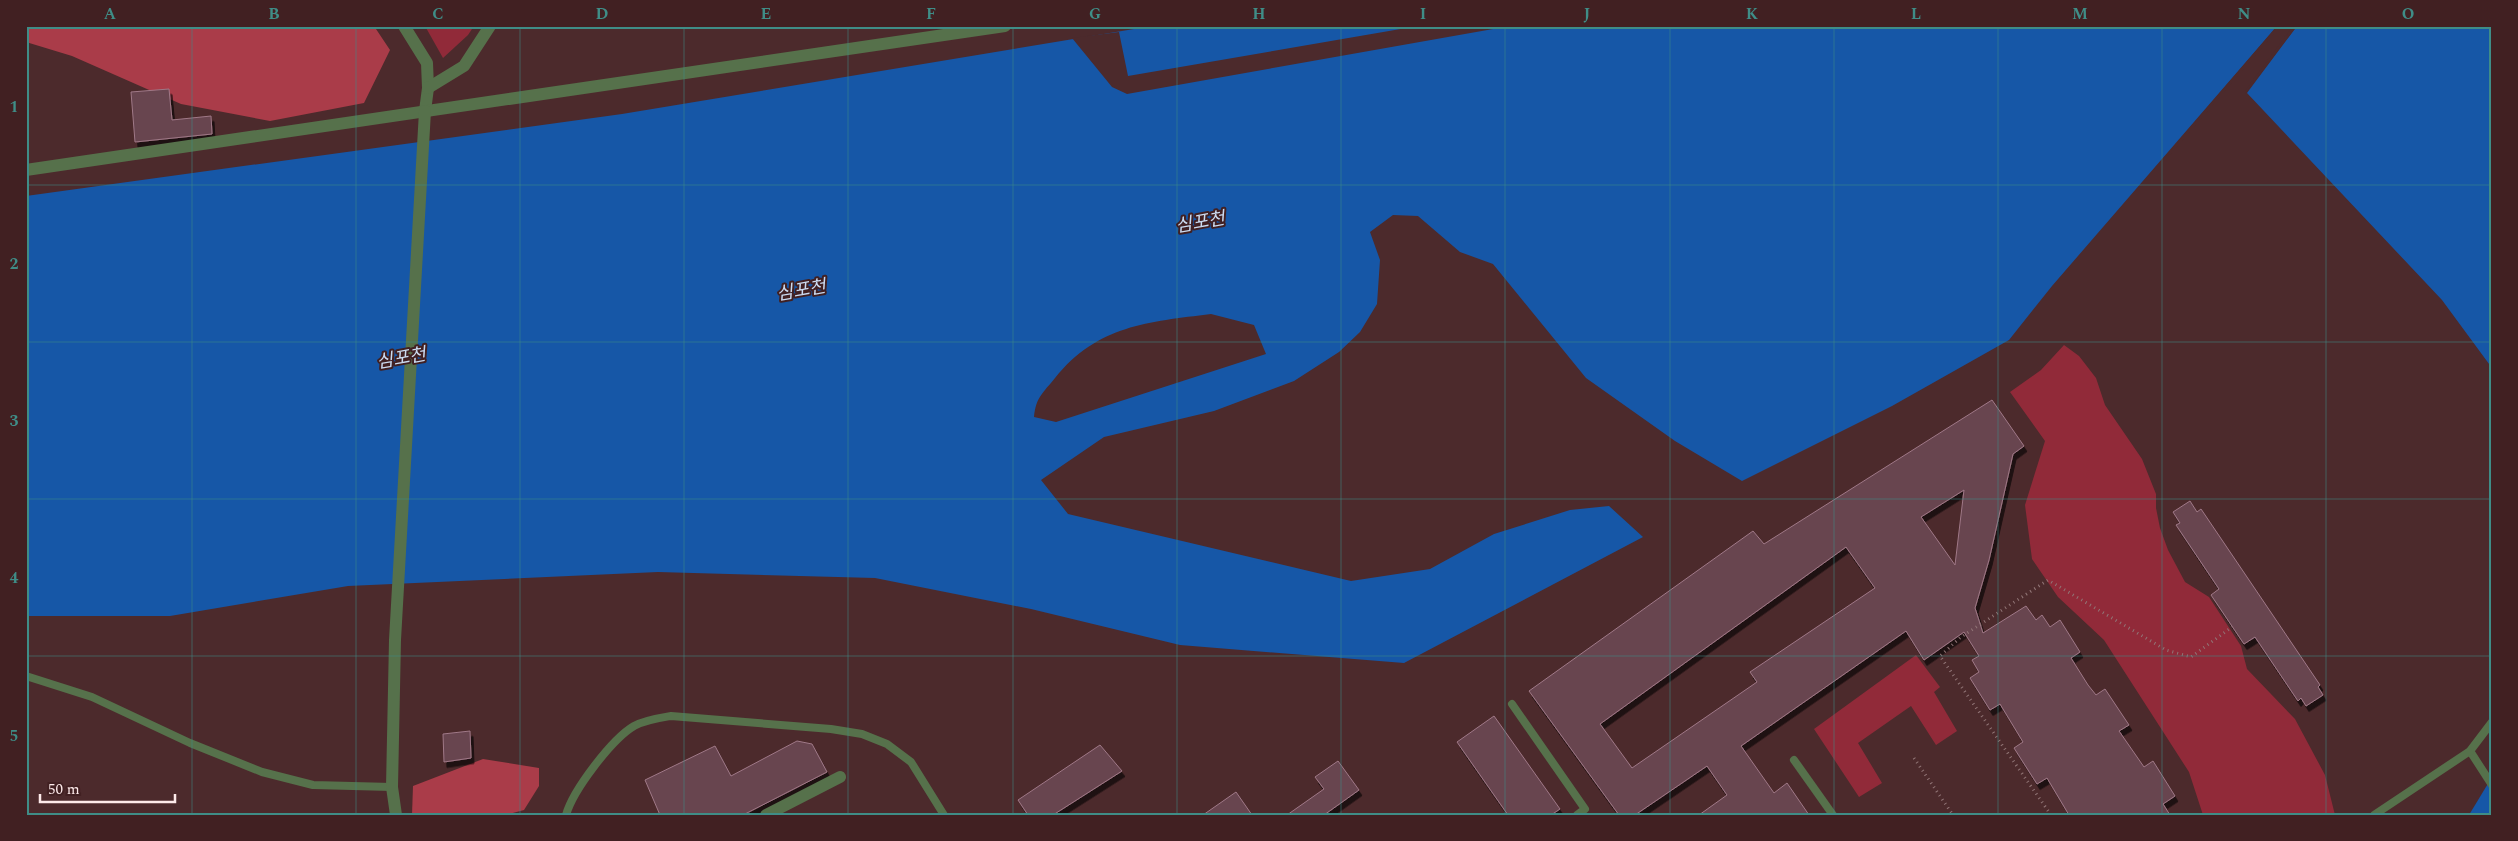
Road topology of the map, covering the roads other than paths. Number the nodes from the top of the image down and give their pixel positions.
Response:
1 (404, 26) edge
2 (490, 26) edge
3 (1005, 26) edge
4 (428, 88) junction
5 (425, 111) junction
6 (26, 170) edge
7 (26, 676) edge
8 (1512, 704) dead end
9 (2492, 722) edge
10 (2470, 751) junction
11 (1794, 760) dead end
12 (840, 777) dead end
13 (2492, 785) edge
14 (392, 787) junction
15 (396, 815) edge
16 (566, 815) edge
17 (766, 815) edge
18 (944, 815) edge
19 (1577, 815) edge
20 (1833, 815) edge
21 (2374, 815) edge

1 - 4 street
2 - 4 street
3 - 5 street
4 - 5 street
5 - 6 street
5 - 14 street
7 - 14 lane
8 - 19 lane
9 - 10 lane
10 - 13 lane
10 - 21 lane
11 - 20 lane
12 - 17 street
14 - 15 street
16 - 18 lane

